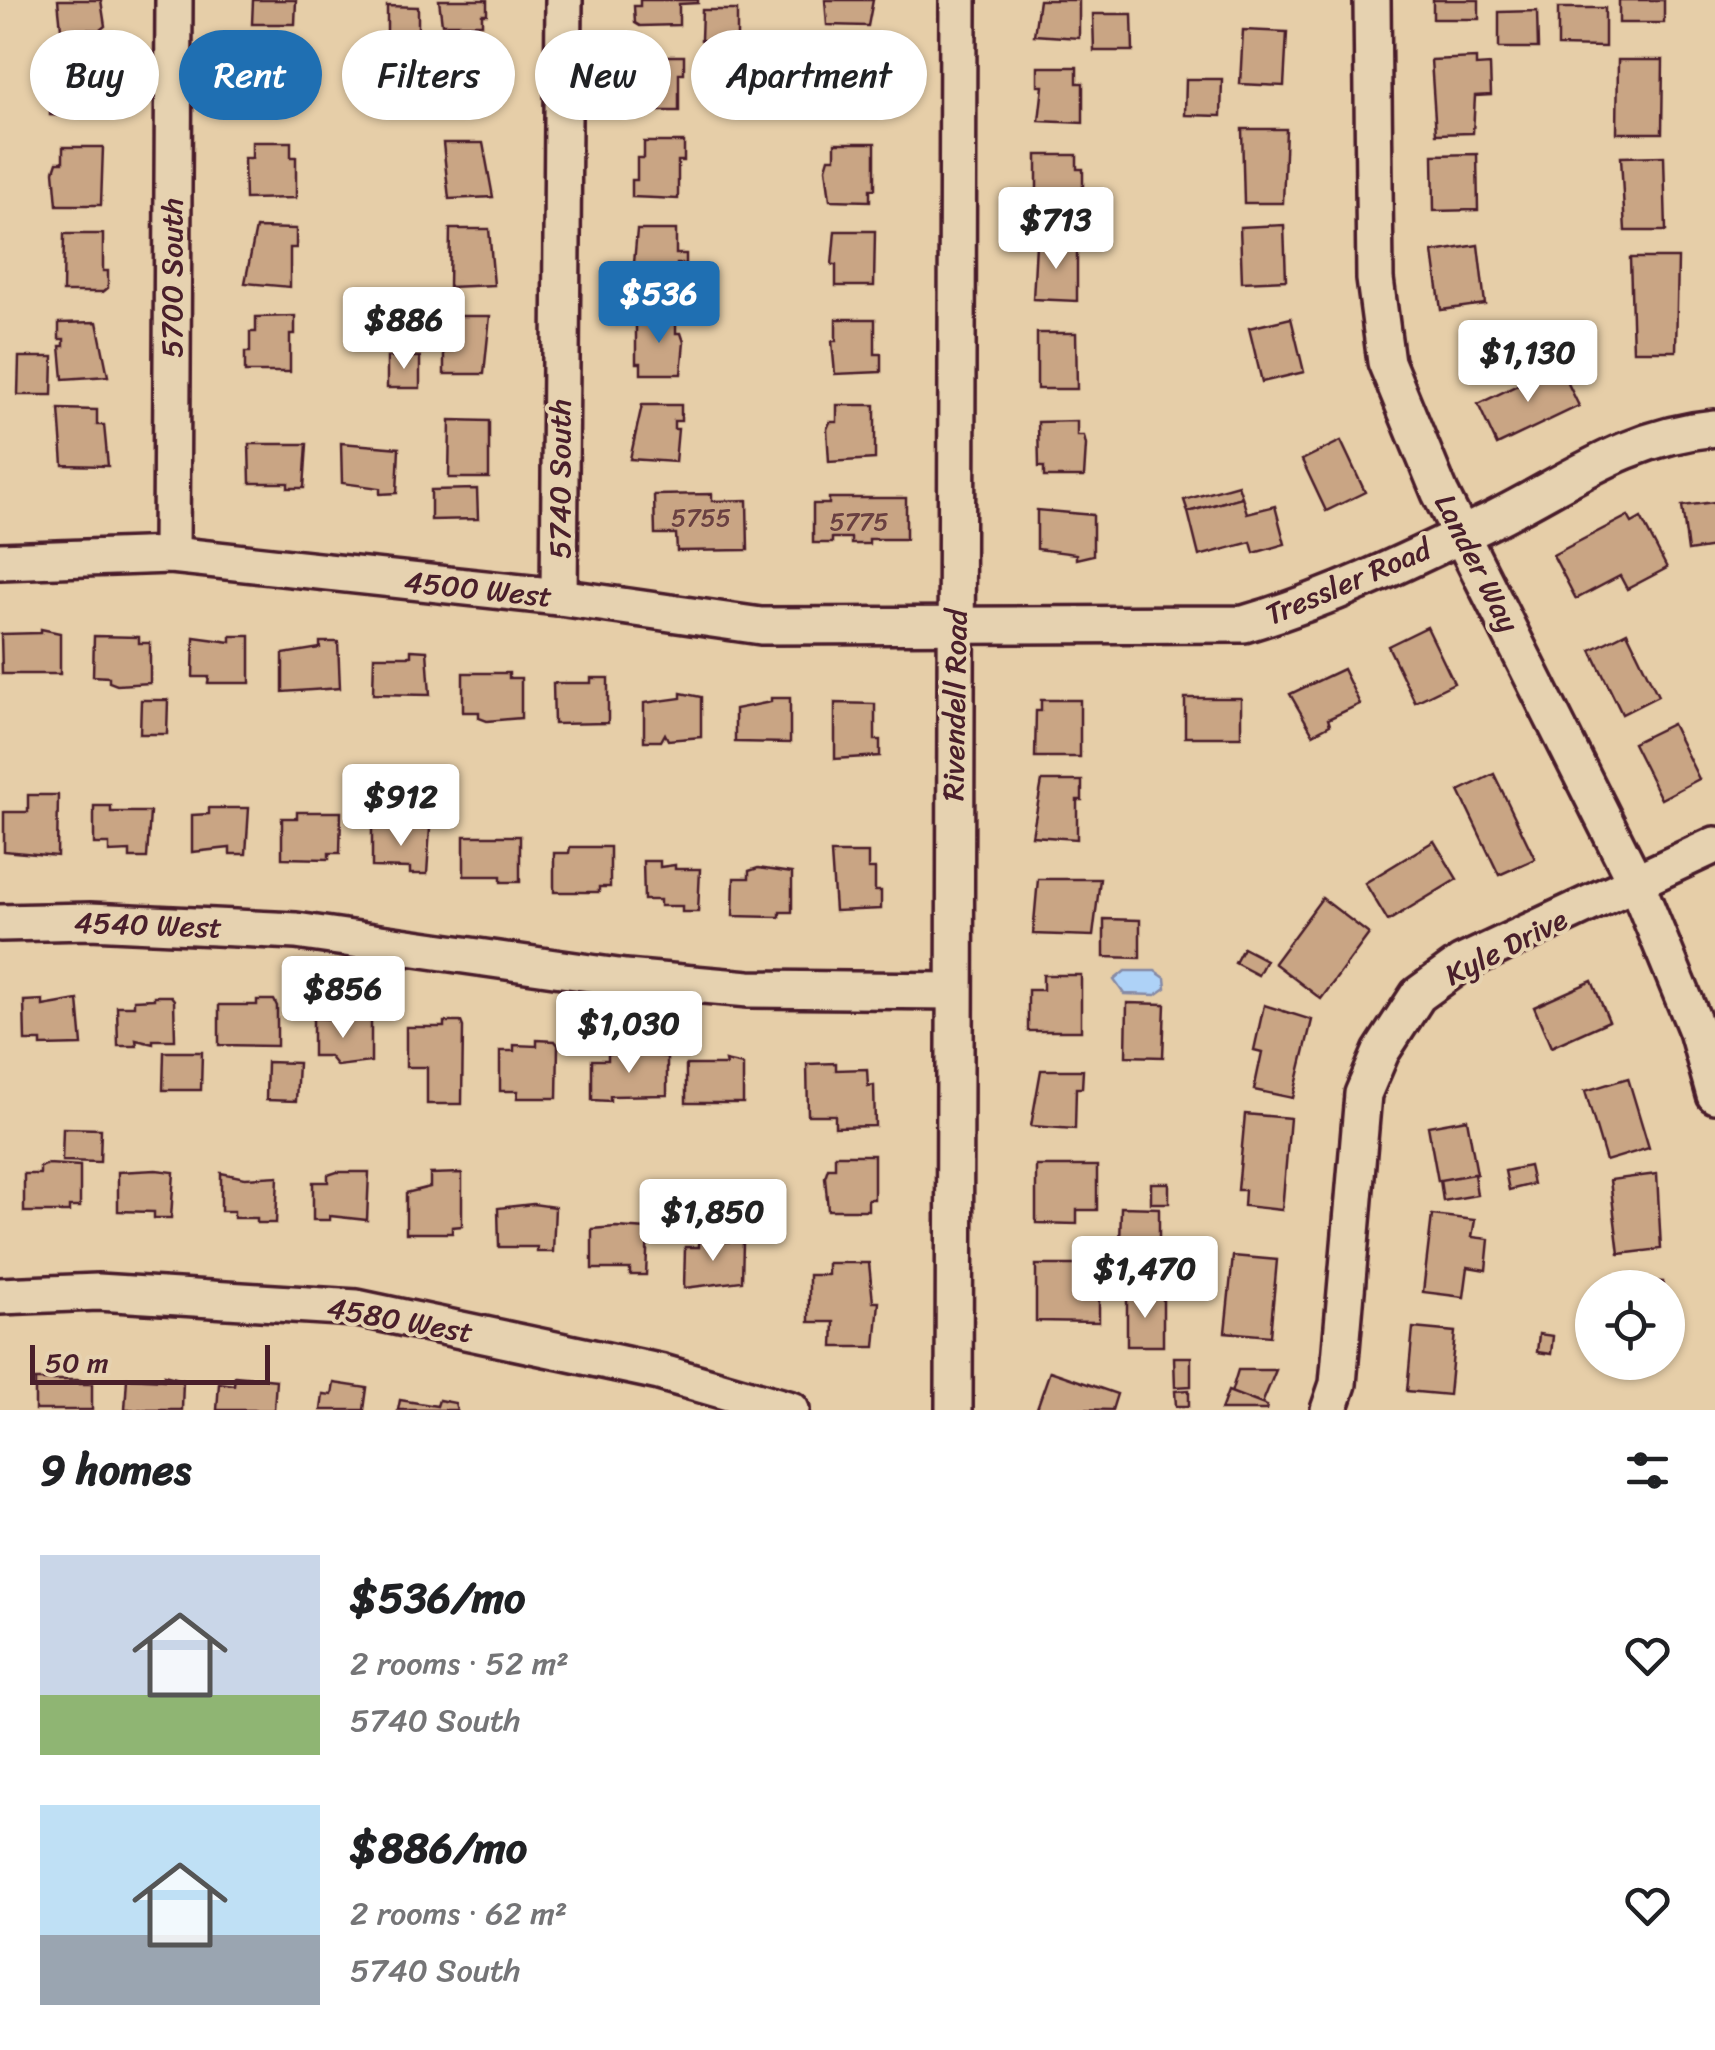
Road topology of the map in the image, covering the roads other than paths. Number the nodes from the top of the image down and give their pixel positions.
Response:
1 (174, 0) edge
2 (564, 0) edge
3 (958, 0) edge
4 (1372, 0) edge
5 (1715, 428) edge
6 (1462, 534) junction
7 (171, 556) junction
8 (0, 561) edge
9 (560, 598) junction
10 (956, 627) junction
11 (1715, 845) edge
12 (1637, 885) junction
13 (0, 923) edge
14 (952, 991) junction
15 (1715, 1095) edge
16 (0, 1296) edge
17 (791, 1410) edge
18 (954, 1410) edge
19 (1329, 1410) edge

1 - 7 street, 5700 South
2 - 9 street, 5740 South
3 - 10 street, Rivendell Road
4 - 6 street, Lander Way
5 - 6 street, Tressler Road
6 - 10 street, Tressler Road
6 - 12 street, Lander Way
7 - 8 street, 4500 West
7 - 9 street, 4500 West
9 - 10 street, 4500 West
10 - 14 street, Rivendell Road
11 - 12 street, Kyle Drive
12 - 15 street, Lander Way
12 - 19 street, Kyle Drive
13 - 14 street, 4540 West
14 - 18 street, Rivendell Road
16 - 17 street, 4580 West

